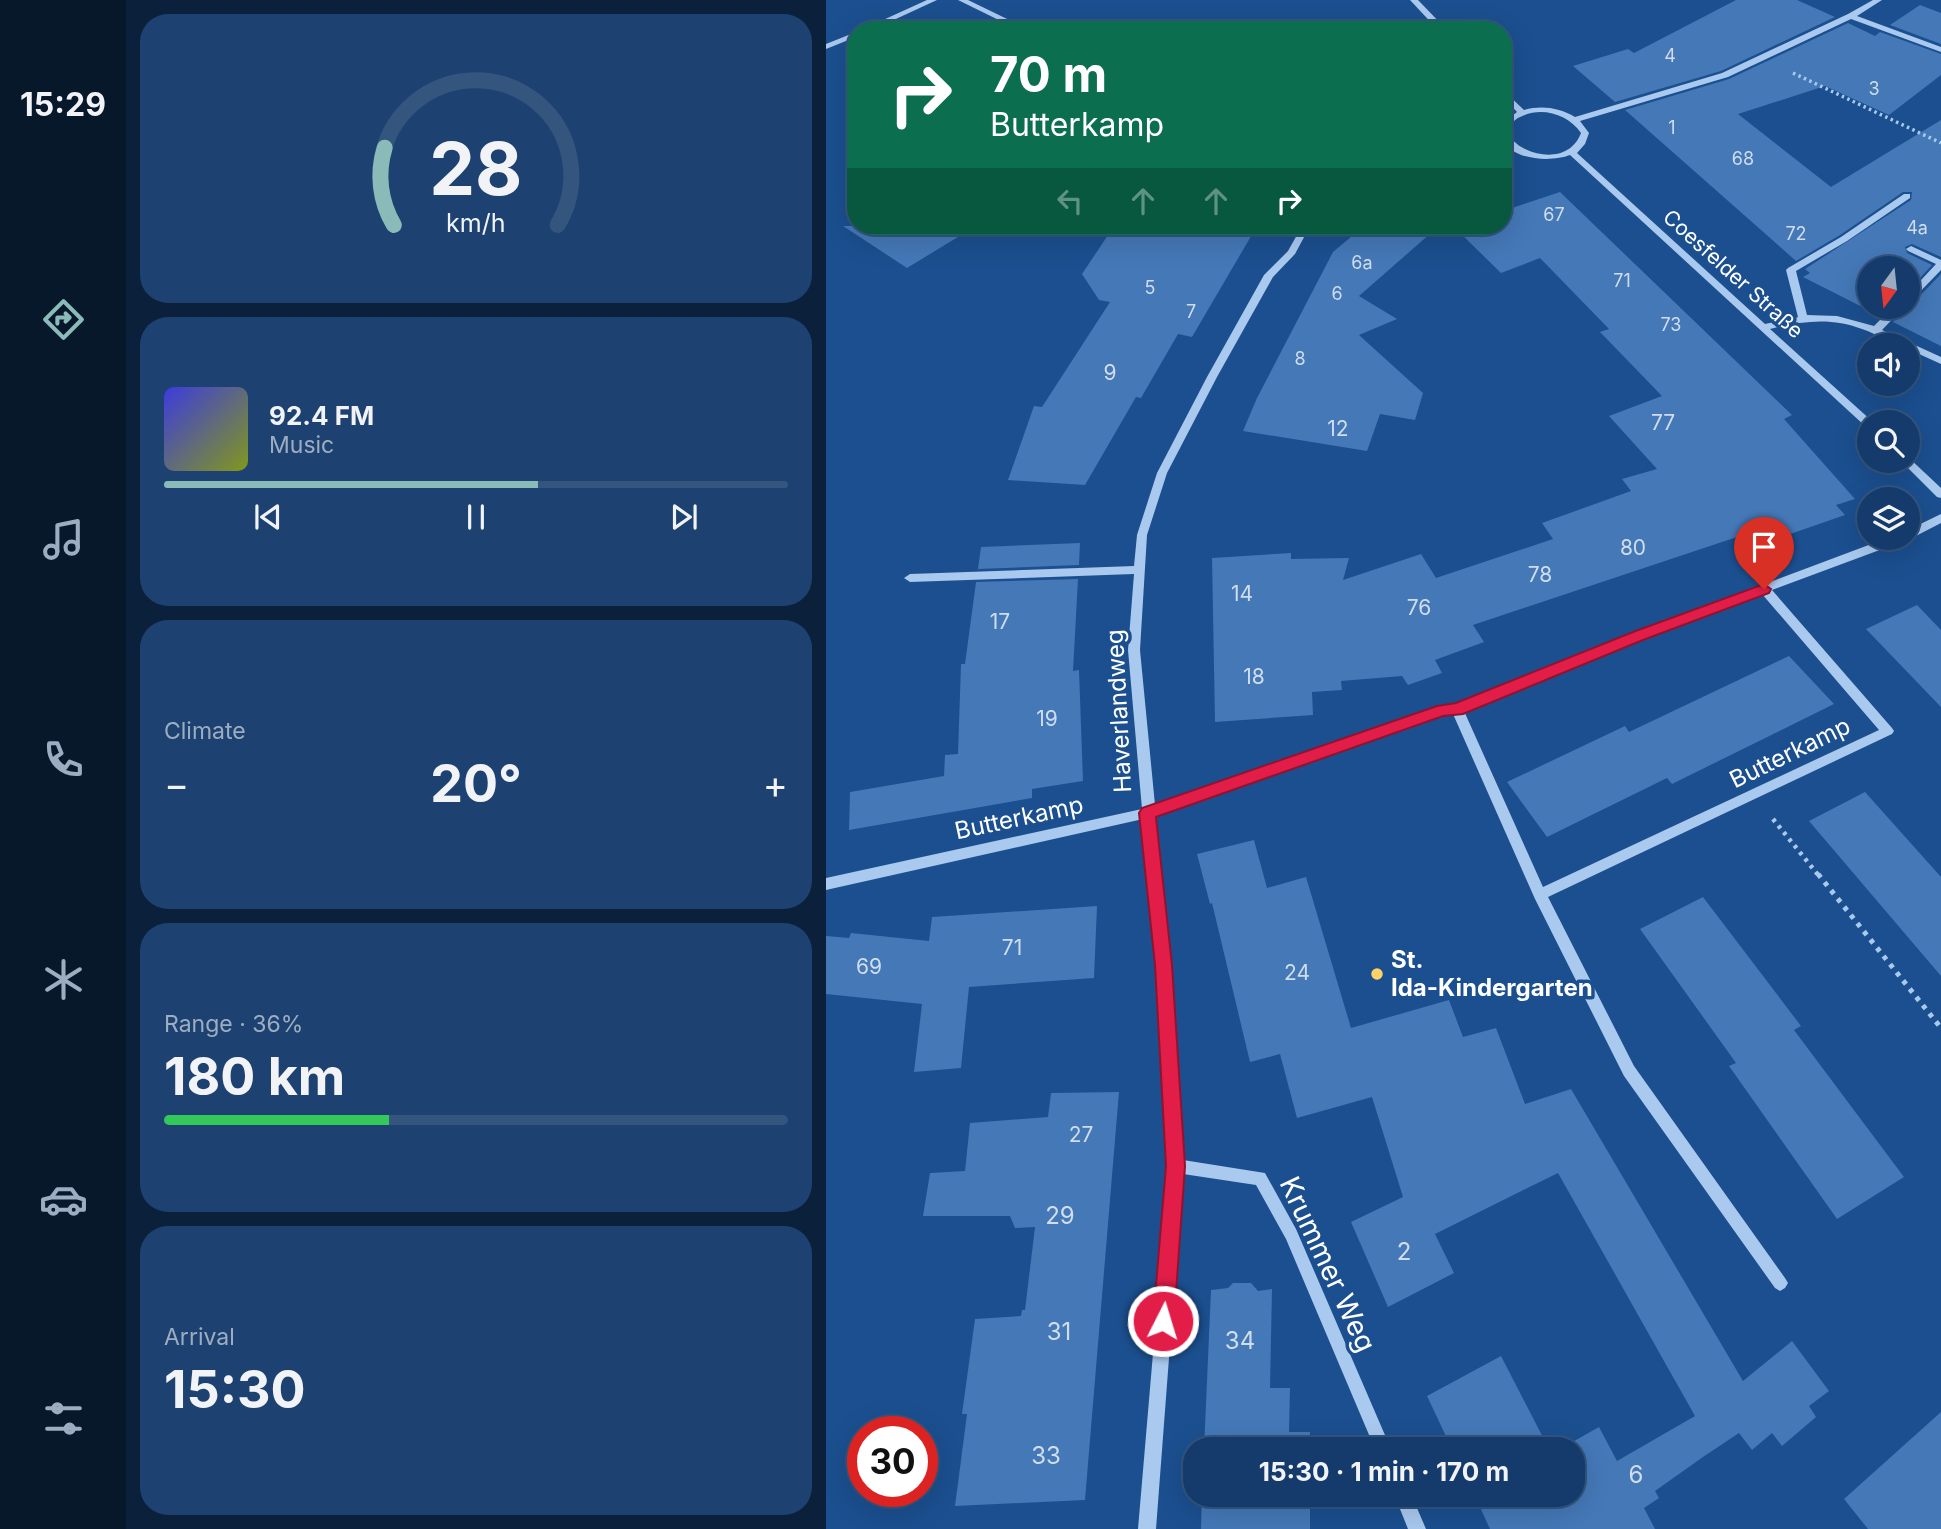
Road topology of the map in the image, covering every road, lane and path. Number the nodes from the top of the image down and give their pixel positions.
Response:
1 (933, 0) edge
2 (962, 0) edge
3 (1414, 0) edge
4 (1878, 0) edge
5 (1851, 16) junction
6 (885, 21) edge
7 (1007, 21) edge
8 (1434, 21) edge
9 (847, 38) edge
10 (826, 47) edge
11 (1941, 50) edge
12 (1760, 58) junction
13 (1512, 101) edge
14 (1523, 113) junction
15 (1512, 118) edge
16 (1575, 120) junction
17 (1941, 144) edge
18 (1512, 146) edge
19 (1571, 152) junction
20 (1907, 196) dead end
21 (1301, 235) edge
22 (1911, 250) dead end
23 (1941, 264) edge
24 (1920, 286) edge
25 (1803, 317) junction
26 (1887, 319) edge
27 (1764, 327) junction
28 (1876, 330) junction
29 (1882, 333) edge
30 (1920, 351) edge
31 (1941, 361) edge
32 (1857, 414) edge
33 (1920, 473) edge
34 (1941, 494) edge
35 (1941, 518) edge
36 (1920, 529) edge
37 (1868, 550) edge
38 (1140, 570) junction
39 (910, 578) dead end
40 (1764, 589) junction
41 (1457, 709) junction
42 (1754, 796) junction
43 (1147, 813) junction
44 (826, 884) edge
45 (1540, 895) junction
46 (1941, 1028) edge
47 (1176, 1166) junction
48 (1780, 1283) dead end
49 (1378, 1437) edge
50 (1408, 1507) edge
51 (1147, 1529) edge
52 (1417, 1529) edge

1 - 6 street
2 - 7 street
3 - 8 street
4 - 5 street
5 - 11 street
5 - 12 street
9 - 10 street
12 - 16 street
12 - 17 path
13 - 14 street
14 - 15 street
14 - 16 street
16 - 19 street
18 - 19 street
19 - 27 street, Coesfelder Straße
20 - 25 street
21 - 38 street, Haverlandweg
22 - 23 street
23 - 24 street
25 - 27 street
25 - 28 street
26 - 28 street
27 - 32 street, Coesfelder Straße
28 - 29 street
30 - 31 street
33 - 34 street
35 - 36 street
37 - 40 street, Butterkamp
38 - 39 street
38 - 43 street, Haverlandweg
40 - 41 street, Butterkamp
40 - 42 street, Butterkamp
41 - 43 street, Butterkamp
41 - 45 street
42 - 45 street, Butterkamp
42 - 46 path
43 - 44 street, Butterkamp
43 - 47 street, Haverlandweg
45 - 48 street
47 - 49 street, Krummer Weg
47 - 51 street, Haverlandweg
50 - 52 street

